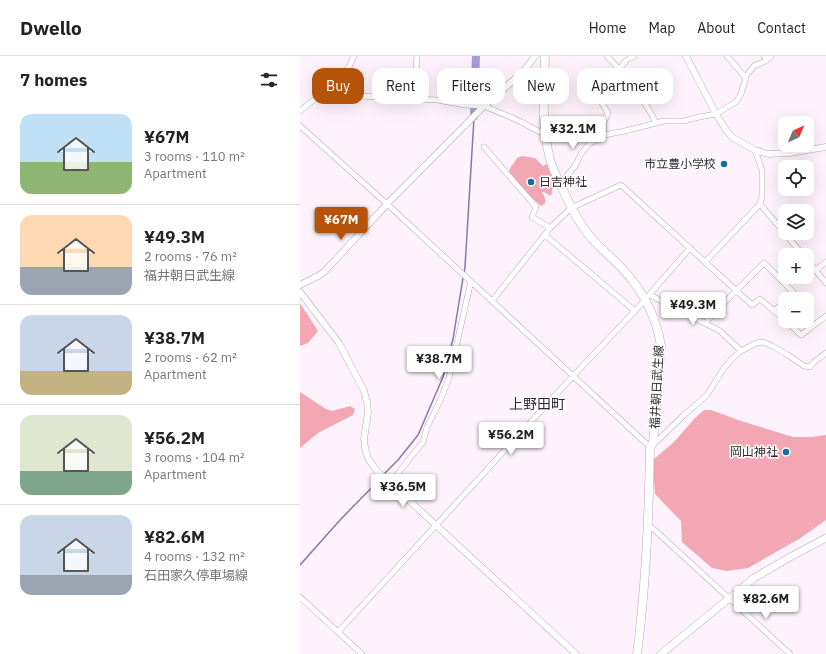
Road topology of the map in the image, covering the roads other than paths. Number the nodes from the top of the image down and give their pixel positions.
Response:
1 (354, 56) edge
2 (417, 56) edge
3 (535, 56) edge
4 (545, 56) edge
5 (607, 56) edge
6 (634, 56) edge
7 (686, 56) edge
8 (727, 56) edge
9 (767, 57) edge
10 (348, 68) edge
11 (416, 68) edge
12 (618, 68) edge
13 (620, 68) edge
14 (745, 77) junction
15 (429, 100) edge
16 (312, 101) edge
17 (602, 104) edge
18 (645, 104) edge
19 (484, 106) junction
20 (300, 111) edge
21 (716, 114) junction
22 (656, 123) junction
23 (300, 126) edge
24 (546, 135) junction
25 (604, 135) junction
26 (484, 147) dead end
27 (826, 147) edge
28 (755, 150) junction
29 (560, 184) junction
30 (387, 204) junction
31 (760, 204) junction
32 (571, 208) junction
33 (550, 228) junction
34 (545, 234) junction
35 (690, 248) junction
36 (797, 248) edge
37 (705, 262) junction
38 (826, 262) edge
39 (816, 270) joint
40 (469, 279) junction
41 (826, 282) edge
42 (300, 285) edge
43 (736, 290) junction
44 (793, 292) edge
45 (301, 295) edge
46 (648, 298) junction
47 (492, 301) junction
48 (778, 307) edge
49 (635, 311) junction
50 (774, 311) junction
51 (778, 315) edge
52 (826, 316) edge
53 (705, 323) junction
54 (814, 326) edge
55 (794, 328) edge
56 (811, 328) edge
57 (741, 351) junction
58 (826, 353) edge
59 (573, 376) junction
60 (652, 445) junction
61 (396, 476) dead end
62 (648, 524) junction
63 (436, 525) junction
64 (826, 538) edge
65 (300, 597) edge
66 (730, 598) junction
67 (338, 632) junction
68 (362, 654) edge
69 (576, 654) edge
70 (637, 654) edge
71 (661, 654) edge
72 (790, 654) edge

1 - 10 street
2 - 11 street
3 - 19 street
4 - 24 main road, 福井朝日武生線
5 - 12 street
6 - 13 street
7 - 21 street
8 - 14 street
9 - 14 street
14 - 21 street
15 - 19 street
16 - 20 street
17 - 25 street
18 - 22 street
19 - 24 street
19 - 30 street
21 - 22 street
21 - 28 street
22 - 25 street
23 - 30 street
24 - 29 main road, 福井朝日武生線
25 - 29 street
26 - 33 street
27 - 28 street
28 - 31 street
29 - 32 main road, 福井朝日武生線
30 - 40 street
30 - 42 street
31 - 36 street
31 - 37 street
32 - 33 street
32 - 35 street
32 - 46 main road, 福井朝日武生線
33 - 34 street
34 - 47 street
34 - 49 street
35 - 37 street
35 - 46 street
37 - 43 street
38 - 39 street
39 - 41 street
40 - 47 street
40 - 61 street
43 - 44 street
43 - 50 street
43 - 53 street
45 - 63 street
46 - 49 street
46 - 53 street
46 - 60 main road, 福井朝日武生線
47 - 59 street
48 - 50 street
49 - 59 street
50 - 51 street
52 - 54 street
53 - 57 street
55 - 56 street
57 - 58 street
57 - 60 street
59 - 60 street
59 - 63 street
60 - 62 main road, 福井朝日武生線
62 - 66 street
62 - 70 main road, 福井朝日武生線
63 - 67 street
63 - 69 street
64 - 66 main road
65 - 67 street
66 - 71 main road
66 - 72 street
67 - 68 street

